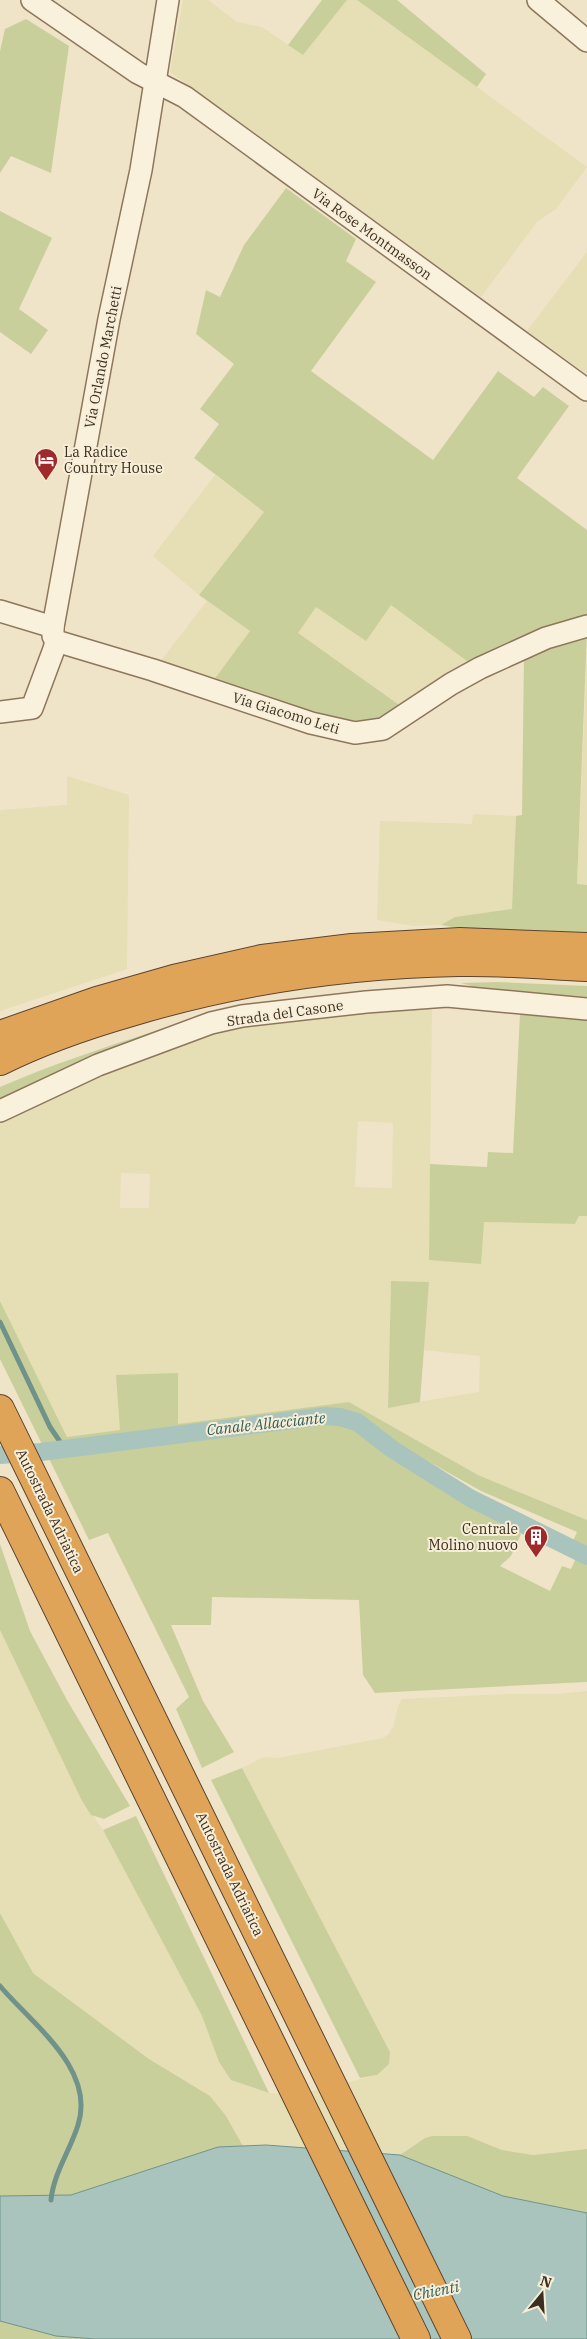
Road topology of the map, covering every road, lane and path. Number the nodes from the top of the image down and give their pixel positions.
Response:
1 (32, 0) edge
2 (168, 0) edge
3 (549, 3) edge
4 (587, 41) edge
5 (155, 81) junction
6 (587, 390) edge
7 (0, 611) edge
8 (587, 626) edge
9 (54, 634) junction
10 (0, 712) edge
11 (587, 947) edge
12 (587, 967) edge
13 (587, 1009) edge
14 (0, 1035) edge
15 (0, 1060) edge
16 (0, 1111) edge
17 (1, 1412) edge
18 (2, 1494) edge
19 (416, 2339) edge
20 (457, 2339) edge

1 - 5 street, Via Rose Montmasson
2 - 5 street, Via Orlando Marchetti
3 - 4 street
5 - 6 street, Via Rose Montmasson
5 - 9 street, Via Orlando Marchetti
7 - 9 street, Via Giacomo Leti
8 - 9 street, Via Giacomo Leti
9 - 10 street, Via Orlando Marchetti
11 - 14 highway
12 - 15 highway
13 - 16 street, Strada del Casone
17 - 20 highway, Autostrada Adriatica
18 - 19 highway

